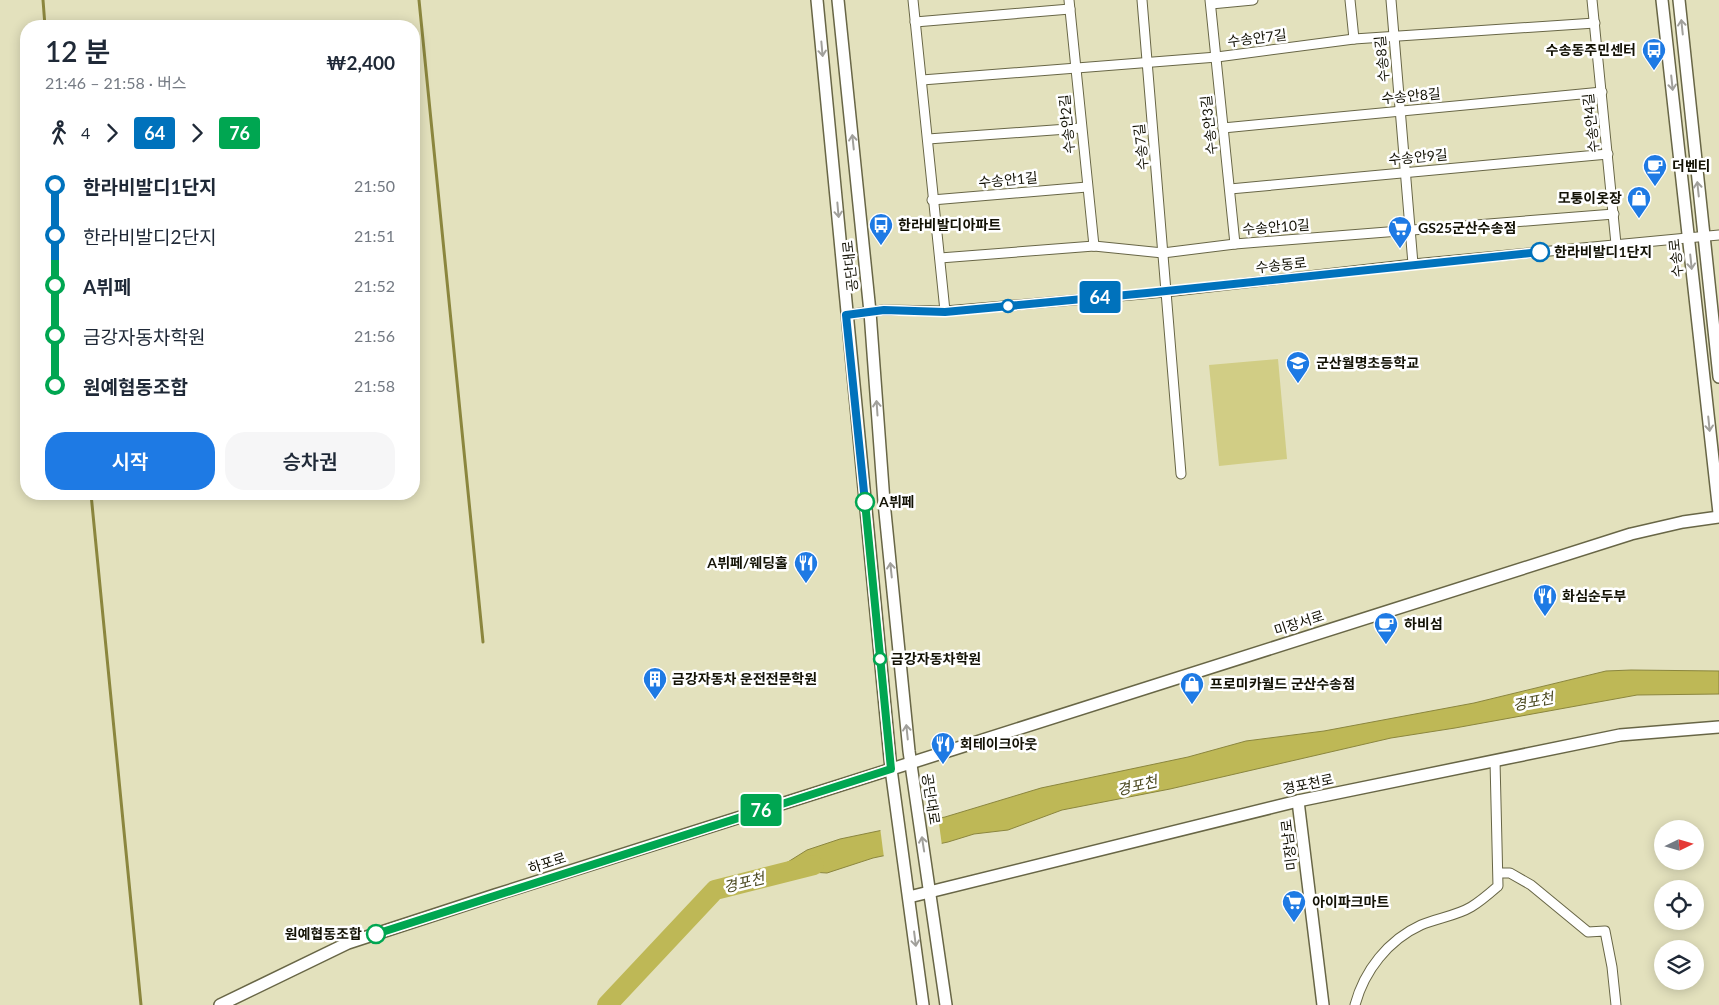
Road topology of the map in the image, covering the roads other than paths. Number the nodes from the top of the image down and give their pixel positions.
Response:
1 (818, 0) edge
2 (838, 0) edge
3 (913, 0) edge
4 (1142, 0) edge
5 (1254, 0) edge
6 (1350, 0) edge
7 (1391, 0) edge
8 (1592, 0) edge
9 (1662, 0) edge
10 (1679, 0) edge
11 (1211, 2) edge
12 (1070, 5) edge
13 (915, 22) junction
14 (1595, 23) junction
15 (1394, 38) junction
16 (1354, 40) junction
17 (1217, 56) junction
18 (1148, 61) junction
19 (1076, 66) junction
20 (922, 80) junction
21 (1602, 92) junction
22 (1401, 111) junction
23 (1081, 128) junction
24 (1223, 128) junction
25 (928, 139) junction
26 (1608, 154) junction
27 (1406, 172) junction
28 (1087, 187) junction
29 (1230, 189) junction
30 (932, 200) junction
31 (1614, 214) junction
32 (1411, 230) junction
33 (1719, 235) edge
34 (1703, 237) junction
35 (1689, 238) junction
36 (1235, 244) junction
37 (1616, 244) junction
38 (1094, 246) junction
39 (1163, 253) junction
40 (940, 258) junction
41 (1413, 264) junction
42 (1166, 292) junction
43 (870, 312) junction
44 (945, 312) junction
45 (846, 315) junction
46 (1719, 377) edge
47 (1182, 474) dead end
48 (1719, 513) edge
49 (1719, 517) edge
50 (1719, 727) edge
51 (1495, 761) junction
52 (910, 762) junction
53 (891, 769) junction
54 (1298, 801) junction
55 (1499, 873) junction
56 (930, 892) junction
57 (908, 894) junction
58 (220, 1005) edge
59 (923, 1005) edge
60 (946, 1005) edge
61 (1323, 1005) edge
62 (1355, 1005) edge
63 (1616, 1005) edge

1 -> 45 street, 공단대로
43 -> 2 street, 공단대로
3 - 13 street
4 - 18 street, 수송7길
5 - 11 street, 수송안3길
6 - 16 street
7 - 15 street, 수송8길
8 - 14 street, 수송안4길
9 -> 35 street, 수송로
34 -> 10 street
11 - 17 street, 수송안3길
12 - 13 street
12 - 19 street, 수송안2길
13 - 20 street
14 - 15 street, 수송안7길
14 - 21 street, 수송안4길
15 - 16 street, 수송안7길
15 - 22 street, 수송8길
16 - 17 street, 수송안7길
17 - 18 street, 수송안7길
17 - 24 street, 수송안3길
18 - 19 street, 수송안7길
18 - 39 street, 수송7길
19 - 20 street, 수송안7길
19 - 23 street, 수송안2길
20 - 25 street
21 - 22 street, 수송안8길
21 - 26 street, 수송안4길
22 - 24 street, 수송안8길
22 - 27 street, 수송8길
23 - 25 street
23 - 28 street, 수송안2길
24 - 29 street, 수송안3길
25 - 30 street
26 - 27 street, 수송안9길
26 - 31 street, 수송안4길
27 - 29 street, 수송안9길
27 - 32 street, 수송8길
28 - 30 street, 수송안1길
28 - 38 street, 수송안2길
29 - 36 street, 수송안3길
30 - 40 street
31 - 32 street, 수송안10길
31 - 37 street, 수송안4길
32 - 36 street, 수송안10길
32 - 41 street, 수송8길
33 - 34 street, 수송동로
34 - 35 street, 수송동로
34 - 46 street
35 - 37 street, 수송동로
35 -> 48 street, 수송로
36 - 39 street, 수송안10길
37 - 41 street, 수송동로
38 - 39 street, 수송안10길
38 - 40 street, 수송안10길
39 - 42 street, 수송7길
40 - 44 street
41 - 42 street, 수송동로
42 - 44 street, 수송동로
42 - 47 street, 수송7길
43 - 44 street, 수송동로
43 - 45 street, 수송동로
52 -> 43 street, 공단대로
45 - 53 street, 공단대로
49 - 52 street, 미장서로
50 - 51 street, 경포천로
51 - 54 street, 경포천로
51 - 55 street
52 - 53 street, 미장서로
56 -> 52 street, 공단대로
53 - 57 street, 공단대로
53 - 58 street, 하포로
54 - 56 street, 경포천로
54 - 61 street, 미장남로
55 - 62 street
55 - 63 street
56 - 57 street, 경포천로
56 - 60 street, 공단대로
57 -> 59 street, 공단대로

